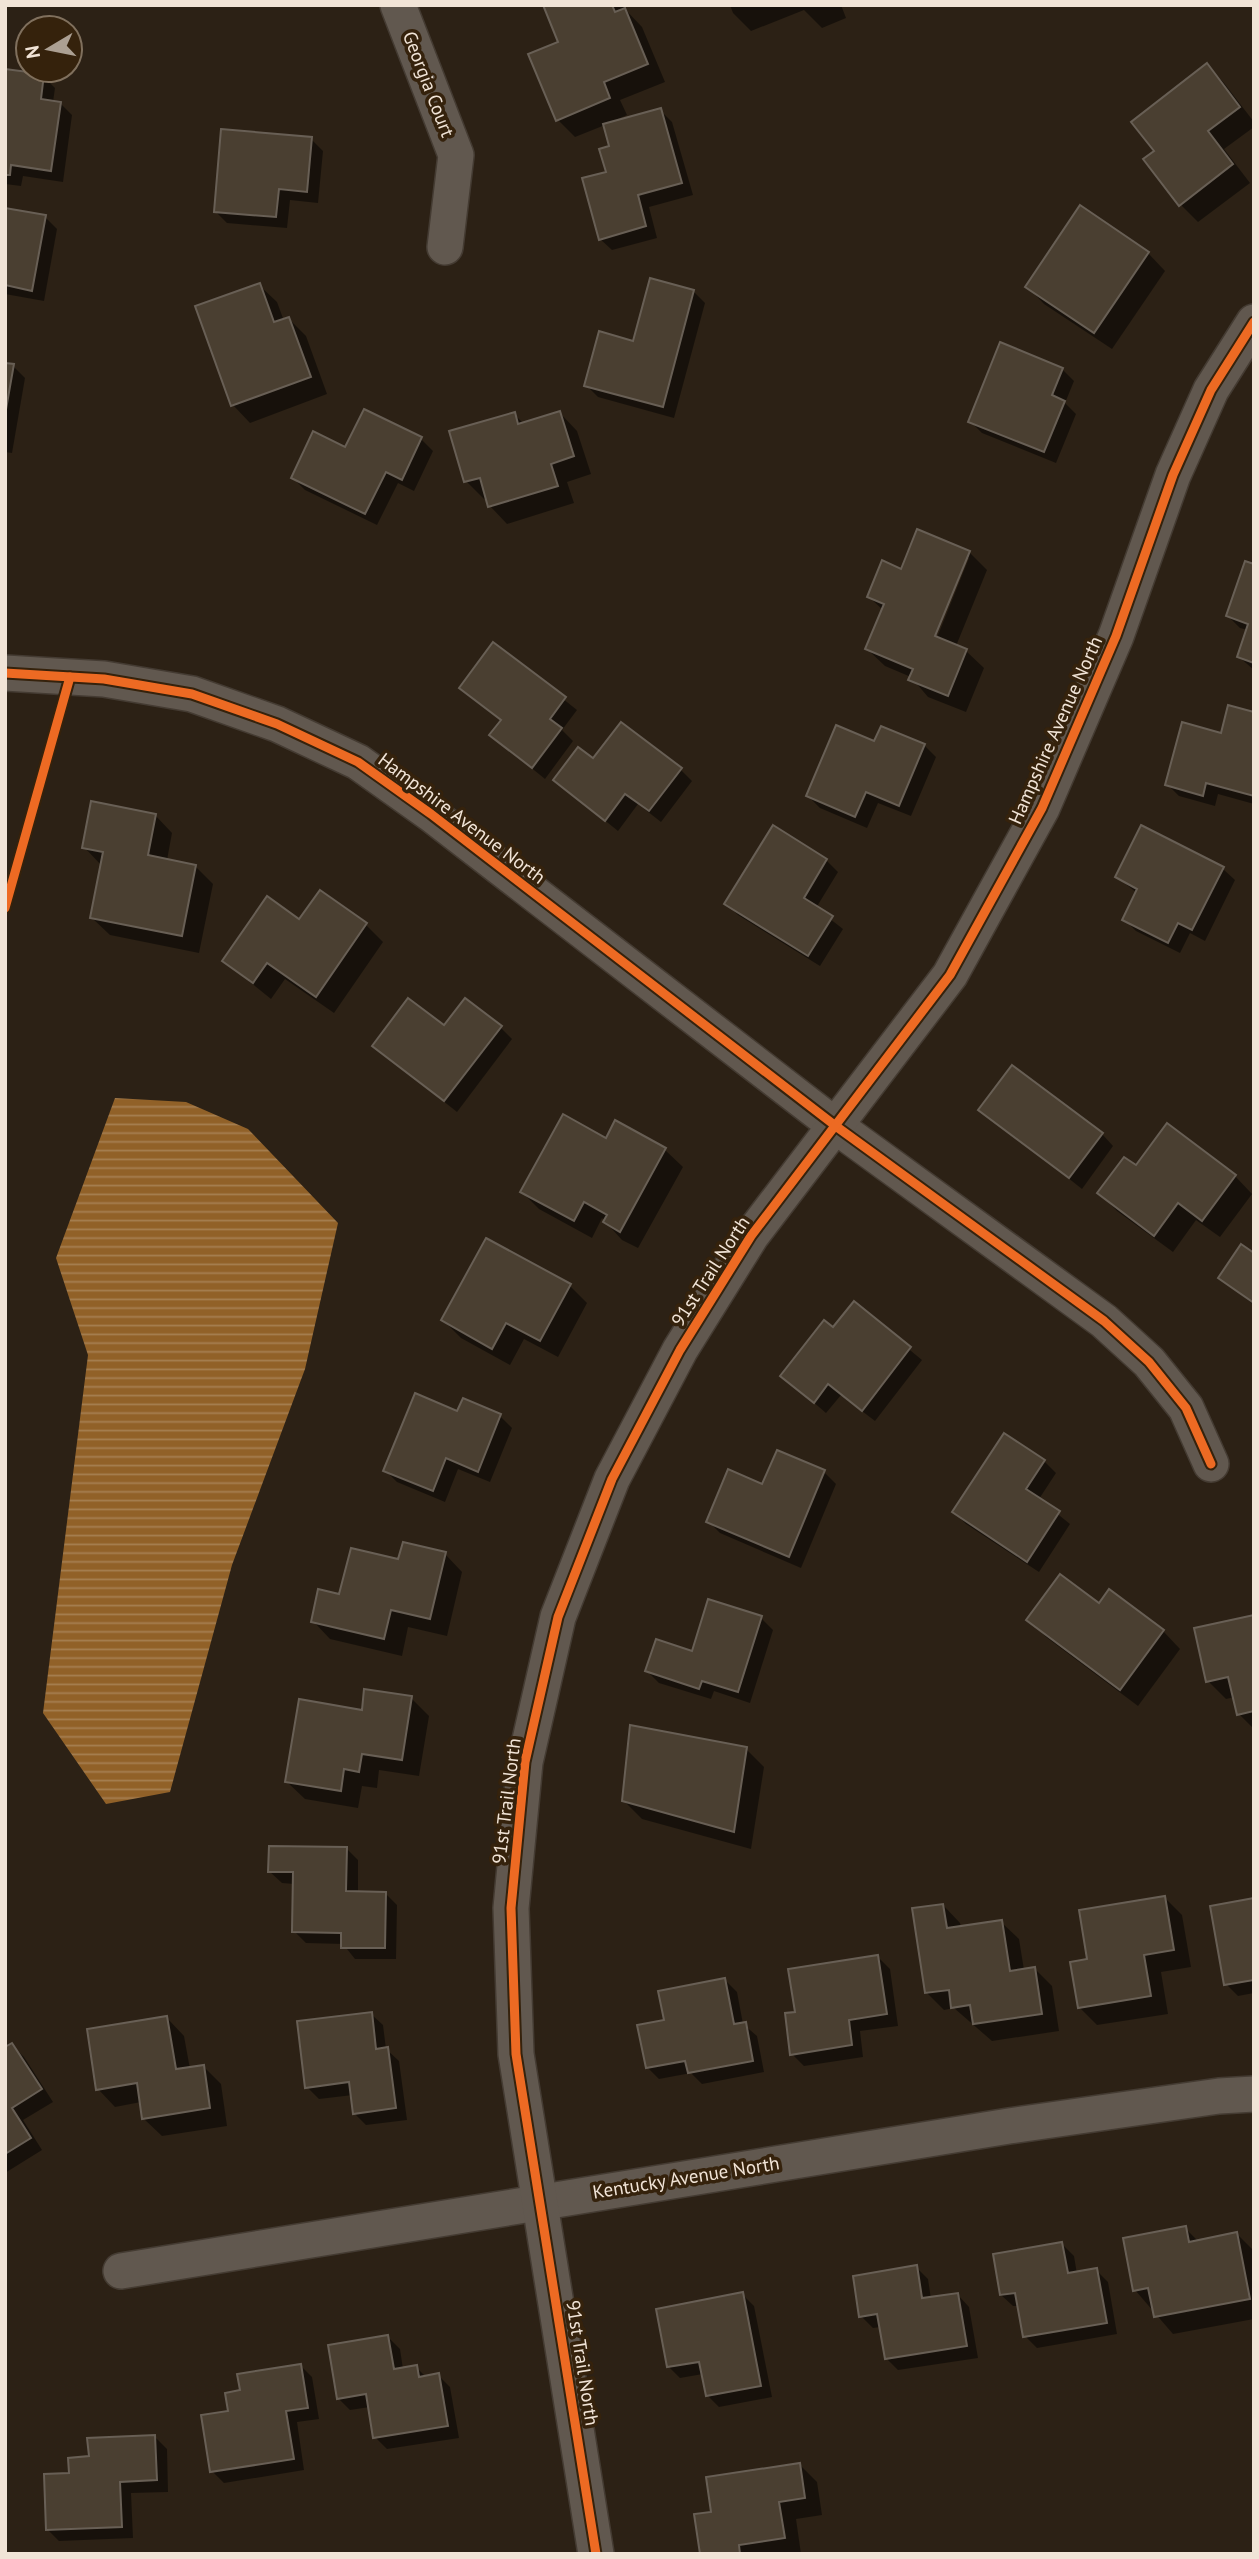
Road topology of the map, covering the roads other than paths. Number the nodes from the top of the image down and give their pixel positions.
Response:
1 (398, 5) edge
2 (444, 247) dead end
3 (1254, 322) edge
4 (5, 673) edge
5 (837, 1127) junction
6 (1211, 1464) dead end
7 (1254, 2094) edge
8 (539, 2201) junction
9 (121, 2271) dead end
10 (596, 2554) edge

1 - 2 street, Georgia Court
3 - 5 street, Hampshire Avenue North
4 - 5 street, Hampshire Avenue North
5 - 6 street, Hampshire Avenue North
5 - 8 street, 91st Trail North
7 - 8 street, Kentucky Avenue North
8 - 9 street, Kentucky Avenue North
8 - 10 street, 91st Trail North

